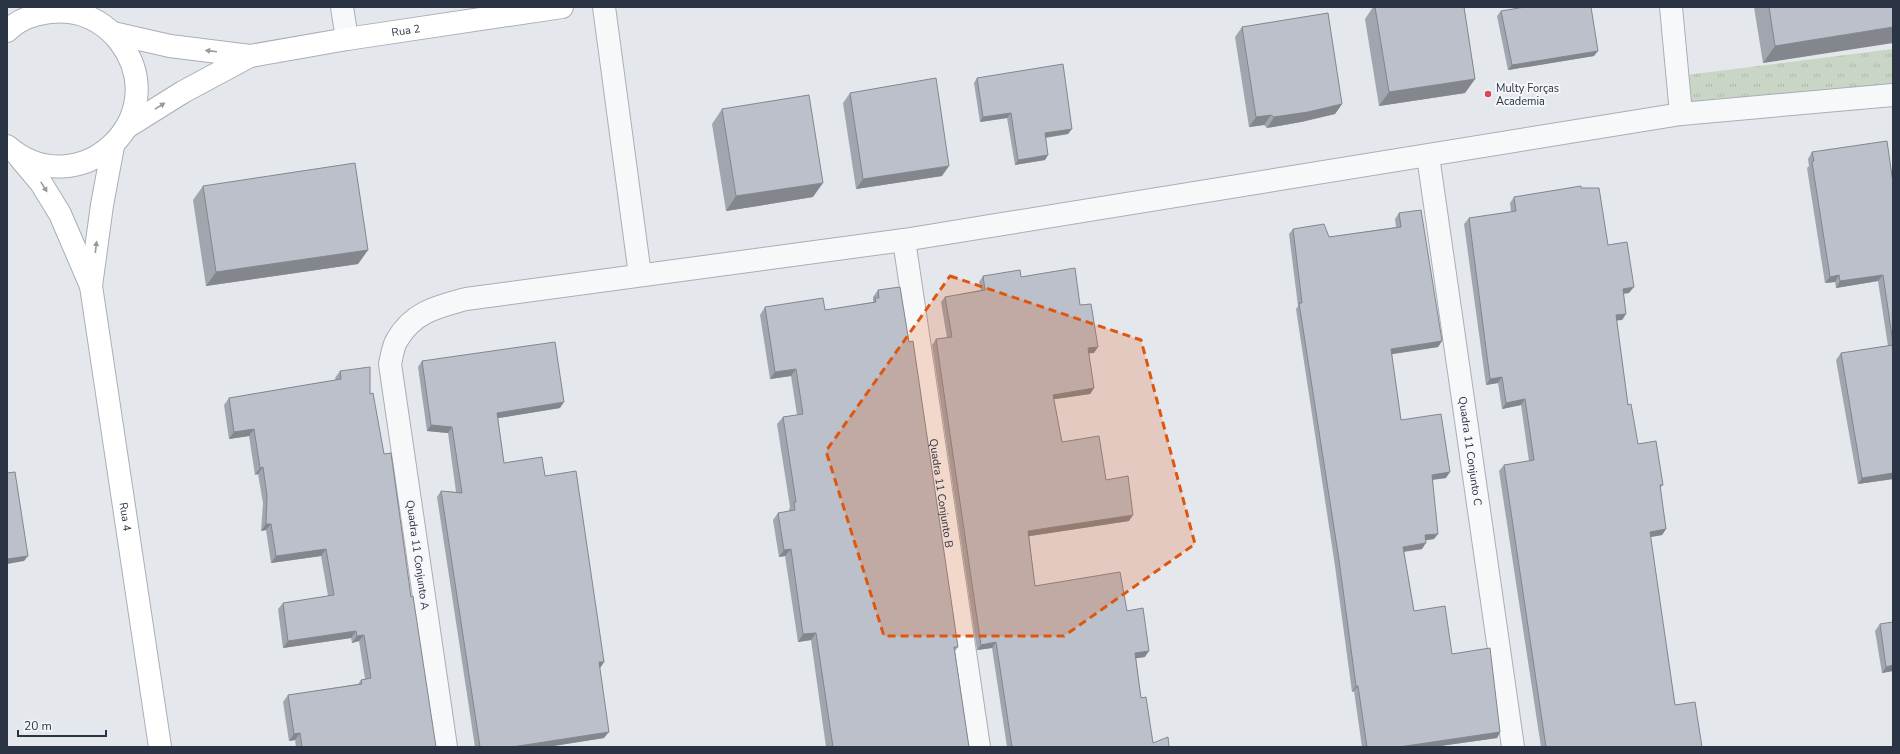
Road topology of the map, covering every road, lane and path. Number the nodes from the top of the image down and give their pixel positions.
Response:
1 (342, 7) edge
2 (562, 7) edge
3 (604, 7) edge
4 (1670, 7) edge
5 (101, 21) edge
6 (10, 22) edge
7 (348, 39) junction
8 (250, 56) junction
9 (1893, 95) edge
10 (1682, 114) junction
11 (128, 127) junction
12 (113, 146) junction
13 (13, 151) edge
14 (1428, 156) junction
15 (904, 240) junction
16 (640, 274) junction
17 (91, 286) junction
18 (160, 747) edge
19 (446, 747) edge
20 (979, 747) edge
21 (1513, 747) edge

1 - 7 street
2 - 7 street, Rua 2
3 - 16 street
4 - 10 street
5 - 6 street
8 -> 5 street
5 - 11 street
7 - 8 street, Rua 2
11 -> 8 street
9 - 10 street
10 - 14 street
11 - 12 street
12 - 13 street
17 -> 12 street
13 -> 17 street
14 - 15 street
14 - 21 street, Quadra 11 Conjunto C
15 - 16 street
15 - 20 street, Quadra 11 Conjunto B
16 - 19 street, Quadra 11 Conjunto A
17 - 18 street, Rua 4

